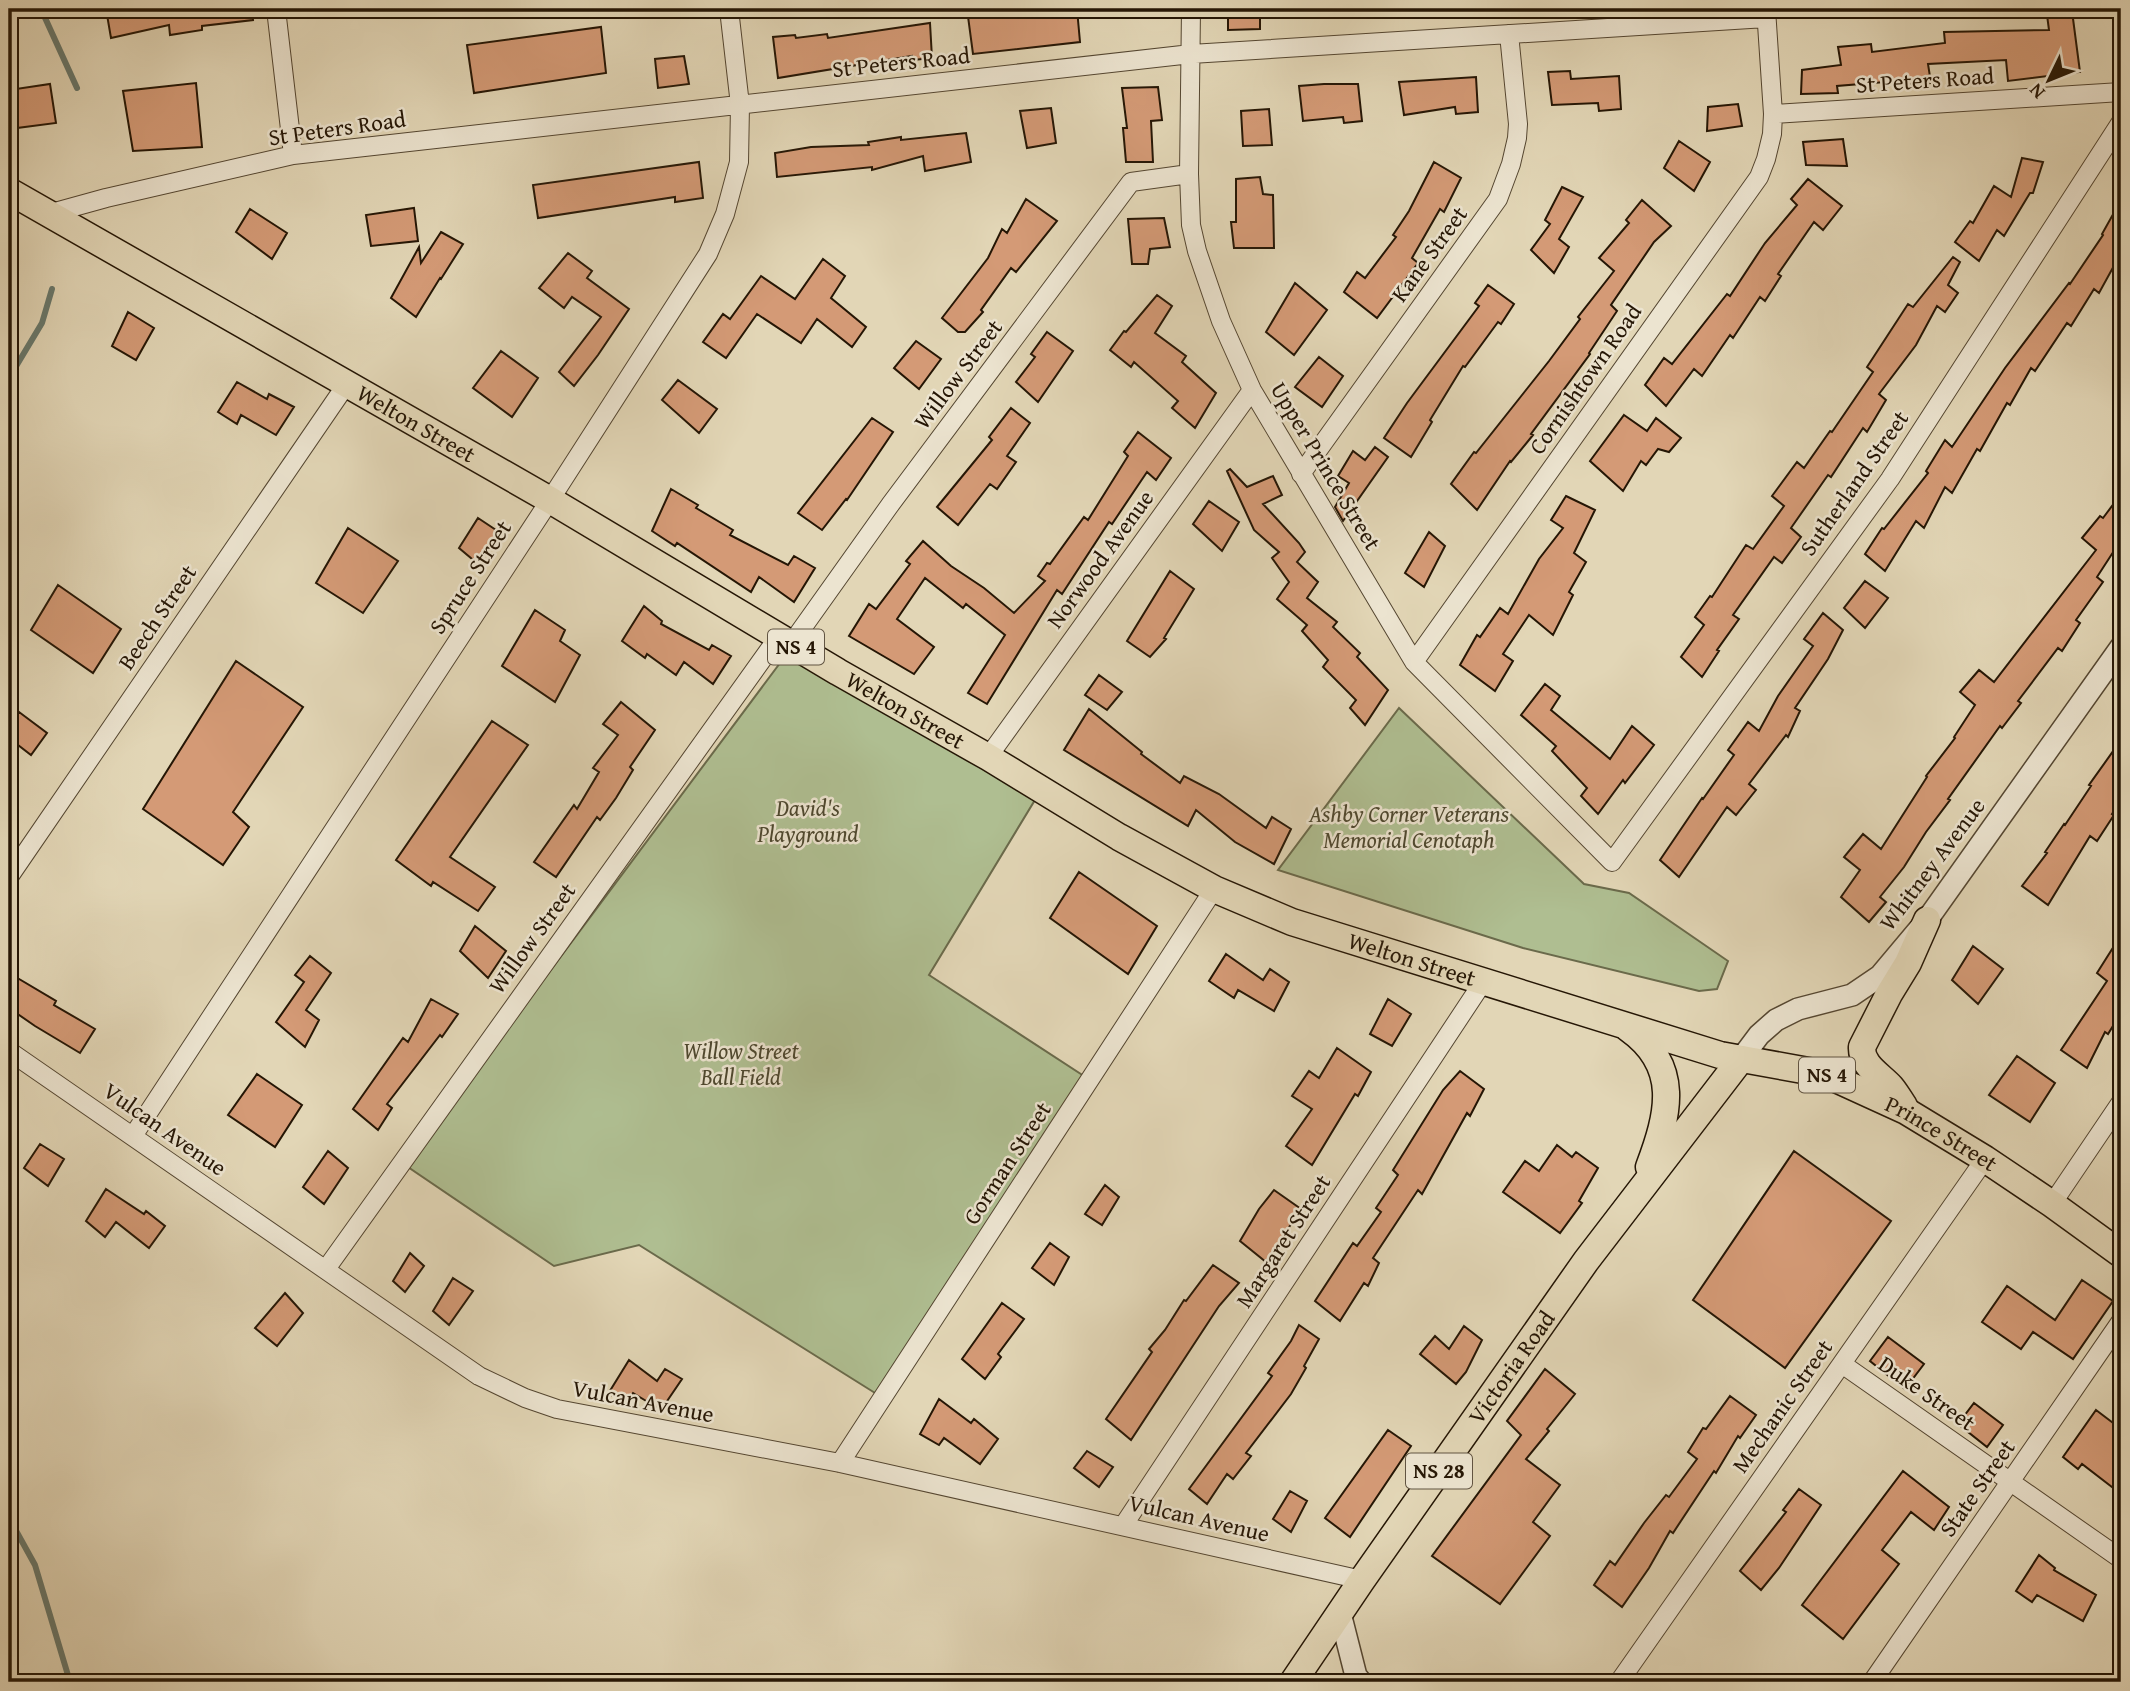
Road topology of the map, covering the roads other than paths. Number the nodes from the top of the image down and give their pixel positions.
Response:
1 (276, 9) edge
2 (729, 9) edge
3 (1191, 9) edge
4 (1766, 14) edge
5 (1509, 34) junction
6 (1191, 54) junction
7 (2121, 92) edge
8 (740, 105) junction
9 (1773, 114) junction
10 (2121, 122) edge
11 (293, 155) junction
12 (1189, 174) junction
13 (9, 191) edge
14 (48, 214) junction
15 (346, 385) junction
16 (1252, 390) junction
17 (1301, 474) junction
18 (550, 500) junction
19 (785, 640) junction
20 (2121, 647) edge
21 (1414, 662) junction
22 (988, 757) junction
23 (1612, 862) joint
24 (9, 877) edge
25 (1214, 890) junction
26 (1927, 920) junction
27 (1483, 982) junction
28 (1620, 1023) junction
29 (9, 1051) edge
30 (1741, 1059) junction
31 (2121, 1102) edge
32 (1906, 1111) junction
33 (133, 1136) junction
34 (1985, 1159) junction
35 (1639, 1191) junction
36 (2052, 1204) junction
37 (2121, 1254) edge
38 (326, 1269) junction
39 (2121, 1321) edge
40 (1842, 1364) junction
41 (840, 1463) junction
42 (2011, 1482) junction
43 (1123, 1526) junction
44 (2121, 1559) edge
45 (1362, 1580) junction
46 (1340, 1614) junction
47 (1293, 1682) edge
48 (1361, 1682) edge
49 (1619, 1682) edge
50 (1872, 1682) edge

1 - 11 street
2 - 8 street, Spruce Street
3 - 6 street, Upper Prince Street
4 - 5 street, St Peters Road
4 - 9 street, Cornishtown Road
5 - 6 street, St Peters Road
5 - 17 street, Kane Street
6 - 8 street, St Peters Road
6 - 12 street, Upper Prince Street
7 - 9 street, St Peters Road
8 - 11 street, St Peters Road
8 - 18 street, Spruce Street
9 - 21 street, Cornishtown Road
10 - 23 street, Sutherland Street
11 - 14 street, St Peters Road
12 - 16 street, Upper Prince Street
12 - 19 street, Willow Street
13 - 14 main road, Welton Street / NS 4
14 - 15 main road, Welton Street / NS 4
15 - 18 main road, Welton Street / NS 4
15 - 24 street, Beech Street
16 - 17 street, Upper Prince Street
16 - 22 street, Norwood Avenue
17 - 21 street, Upper Prince Street
18 - 19 main road, Welton Street / NS 4
18 - 33 street, Spruce Street
19 - 22 main road, Welton Street / NS 4
19 - 38 street, Willow Street
20 - 26 street, Whitney Avenue
21 - 23 street, Upper Prince Street
22 - 25 main road, Welton Street / NS 4
25 - 27 main road, Welton Street / NS 4
25 - 41 street, Gorman Street
26 - 30 street, Whitney Avenue
26 - 32 main road
27 - 28 main road, Welton Street / NS 4
27 - 43 street, Margaret Street
28 - 30 main road, Welton Street / NS 4
28 - 35 main road
29 - 33 street, Vulcan Avenue
30 - 32 main road, Prince Street / NS 4
30 - 35 main road, Victoria Road / NS 28
31 - 36 street
32 - 34 main road, Prince Street / NS 4
33 - 38 street, Vulcan Avenue
34 - 36 main road, Prince Street / NS 4
34 - 40 street, Mechanic Street
35 - 45 main road, Victoria Road / NS 28
36 - 37 main road, Prince Street / NS 4
38 - 41 street, Vulcan Avenue
39 - 42 street, State Street
40 - 42 street, Duke Street
40 - 49 street, Mechanic Street
41 - 43 street, Vulcan Avenue
42 - 44 street, Duke Street
42 - 50 street, State Street
43 - 45 street, Vulcan Avenue
45 - 46 main road, Victoria Road / NS 28
46 - 47 main road, Victoria Road / NS 28
46 - 48 street

